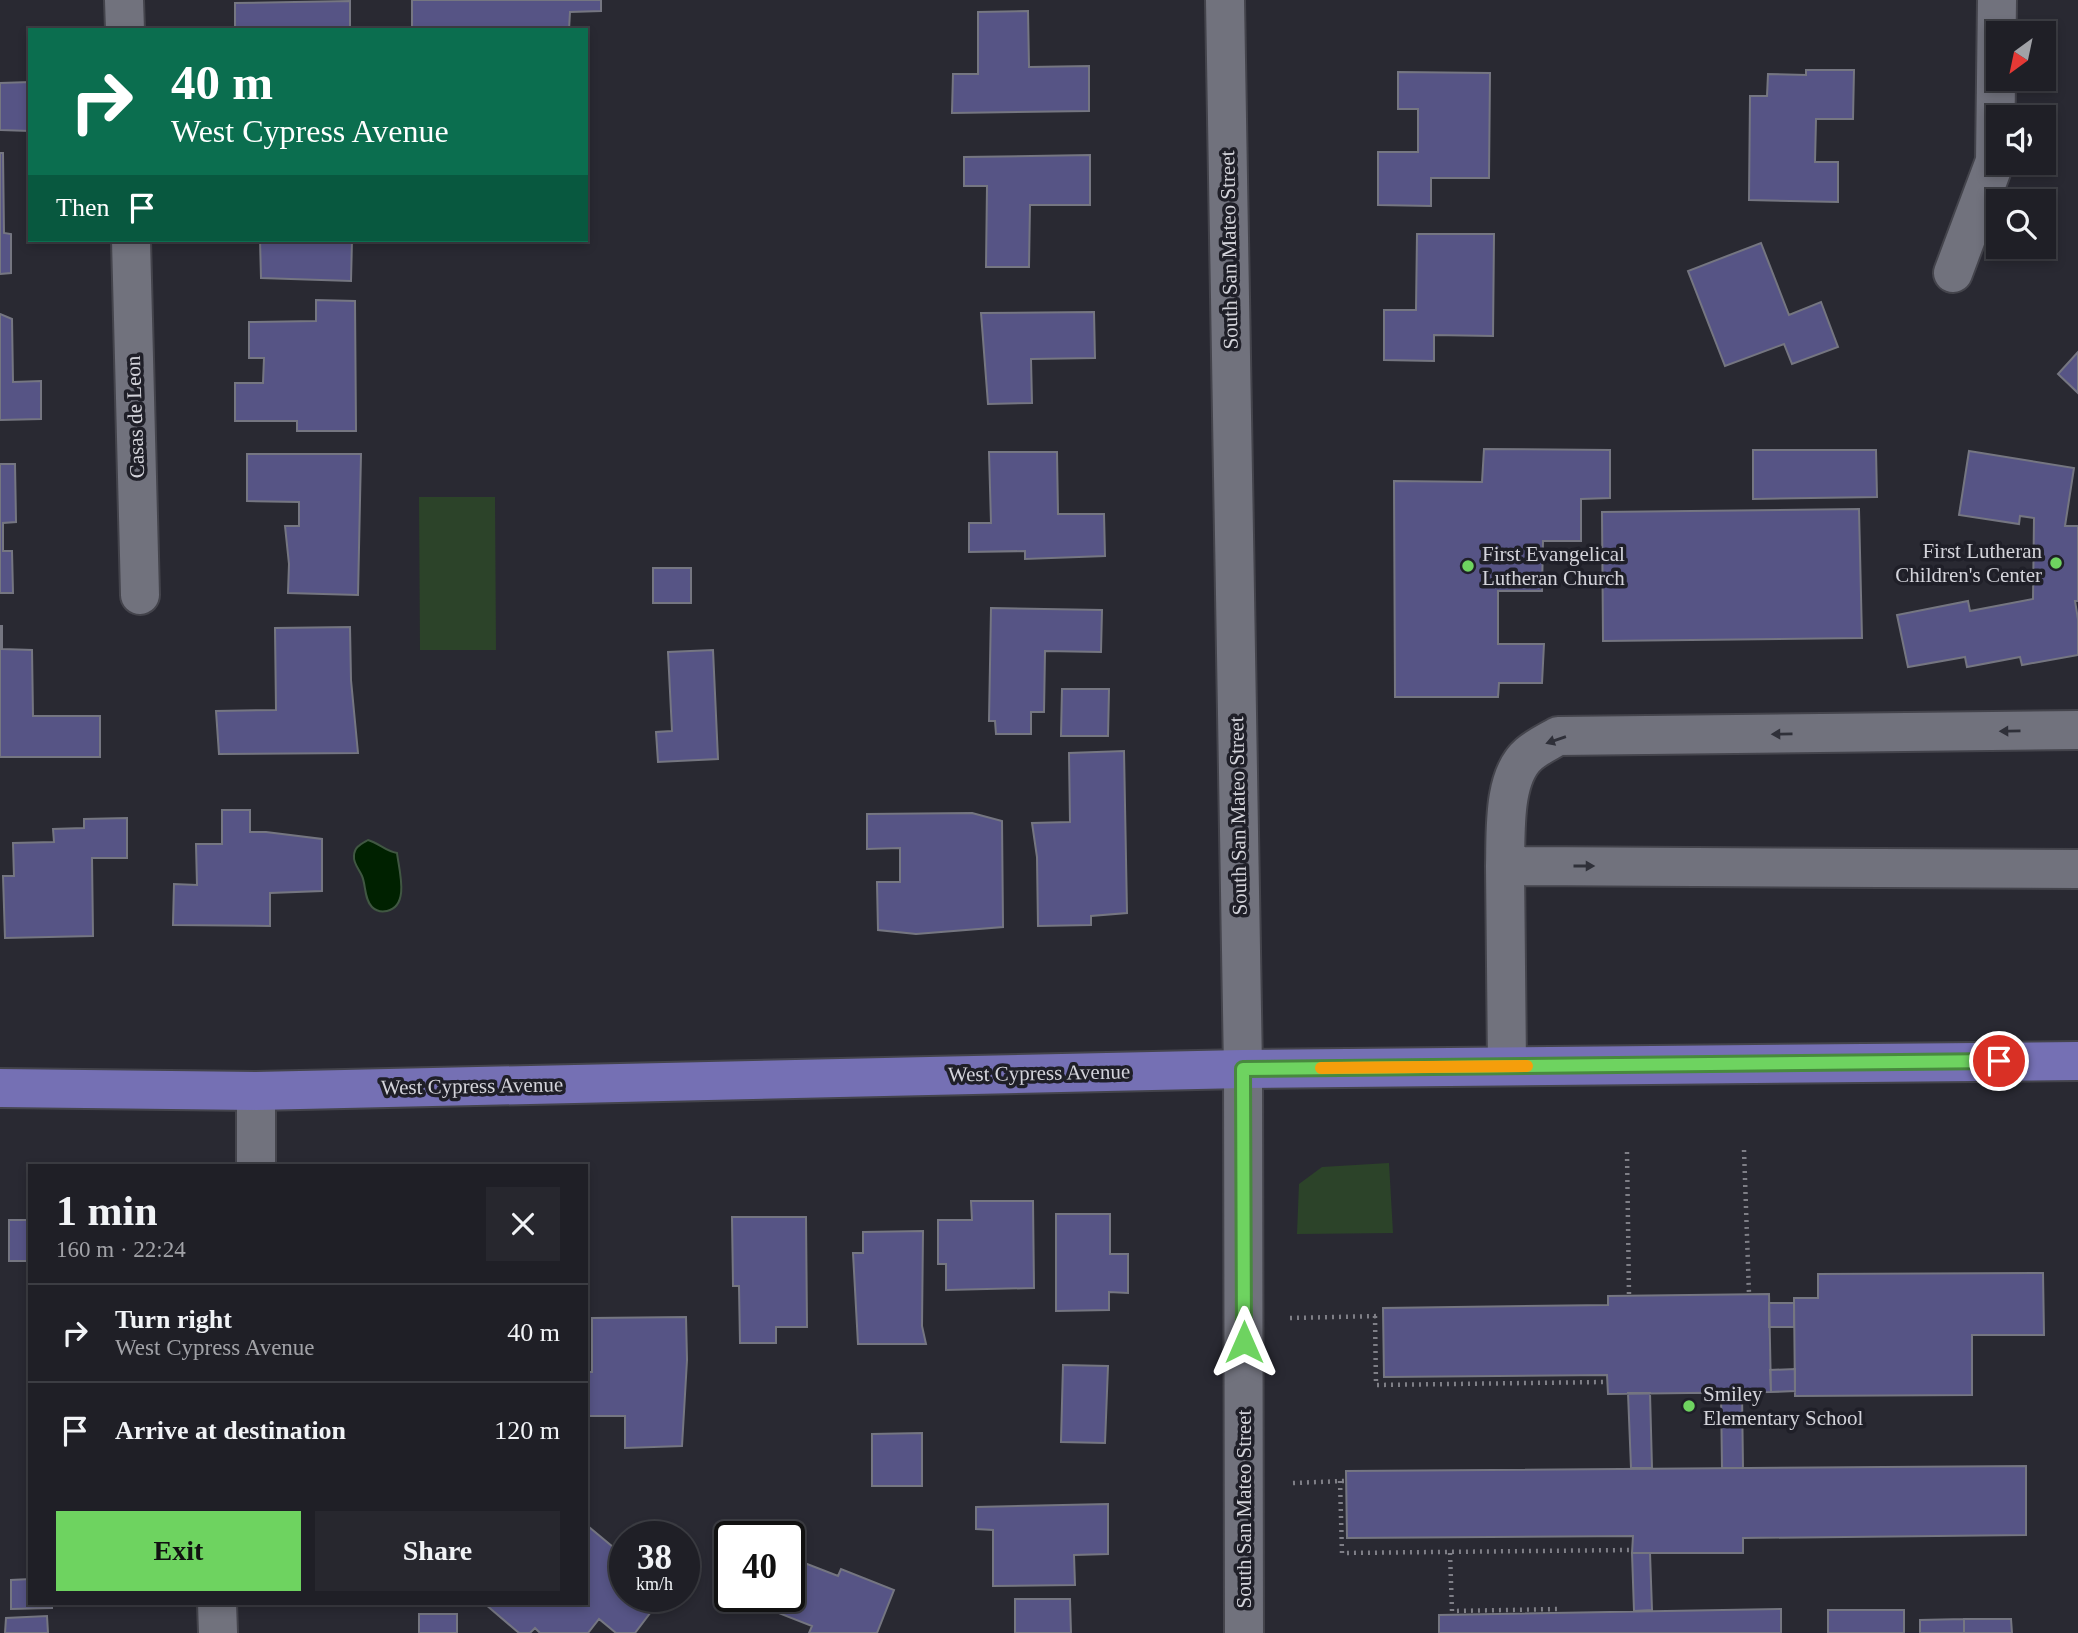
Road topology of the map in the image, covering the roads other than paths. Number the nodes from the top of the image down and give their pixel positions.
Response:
1 (124, 0) edge
2 (1225, 0) edge
3 (1997, 0) edge
4 (125, 28) edge
5 (131, 242) edge
6 (1953, 273) dead end
7 (140, 595) dead end
8 (2078, 730) edge
9 (1505, 866) junction
10 (2078, 869) edge
11 (2078, 1060) edge
12 (1507, 1066) junction
13 (1243, 1069) junction
14 (0, 1088) edge
15 (256, 1091) junction
16 (257, 1164) edge
17 (217, 1605) edge
18 (218, 1633) edge
19 (1244, 1633) edge

1 - 4 street
2 - 13 street, South San Mateo Street
3 - 6 street
5 - 7 street, Casas de Leon
8 -> 9 street
9 -> 10 street
9 - 12 street
11 - 12 main road, West Cypress Avenue
12 - 13 main road, West Cypress Avenue
13 - 15 main road, West Cypress Avenue
13 - 19 street, South San Mateo Street
14 - 15 main road, West Cypress Avenue
15 - 16 street
17 - 18 street

